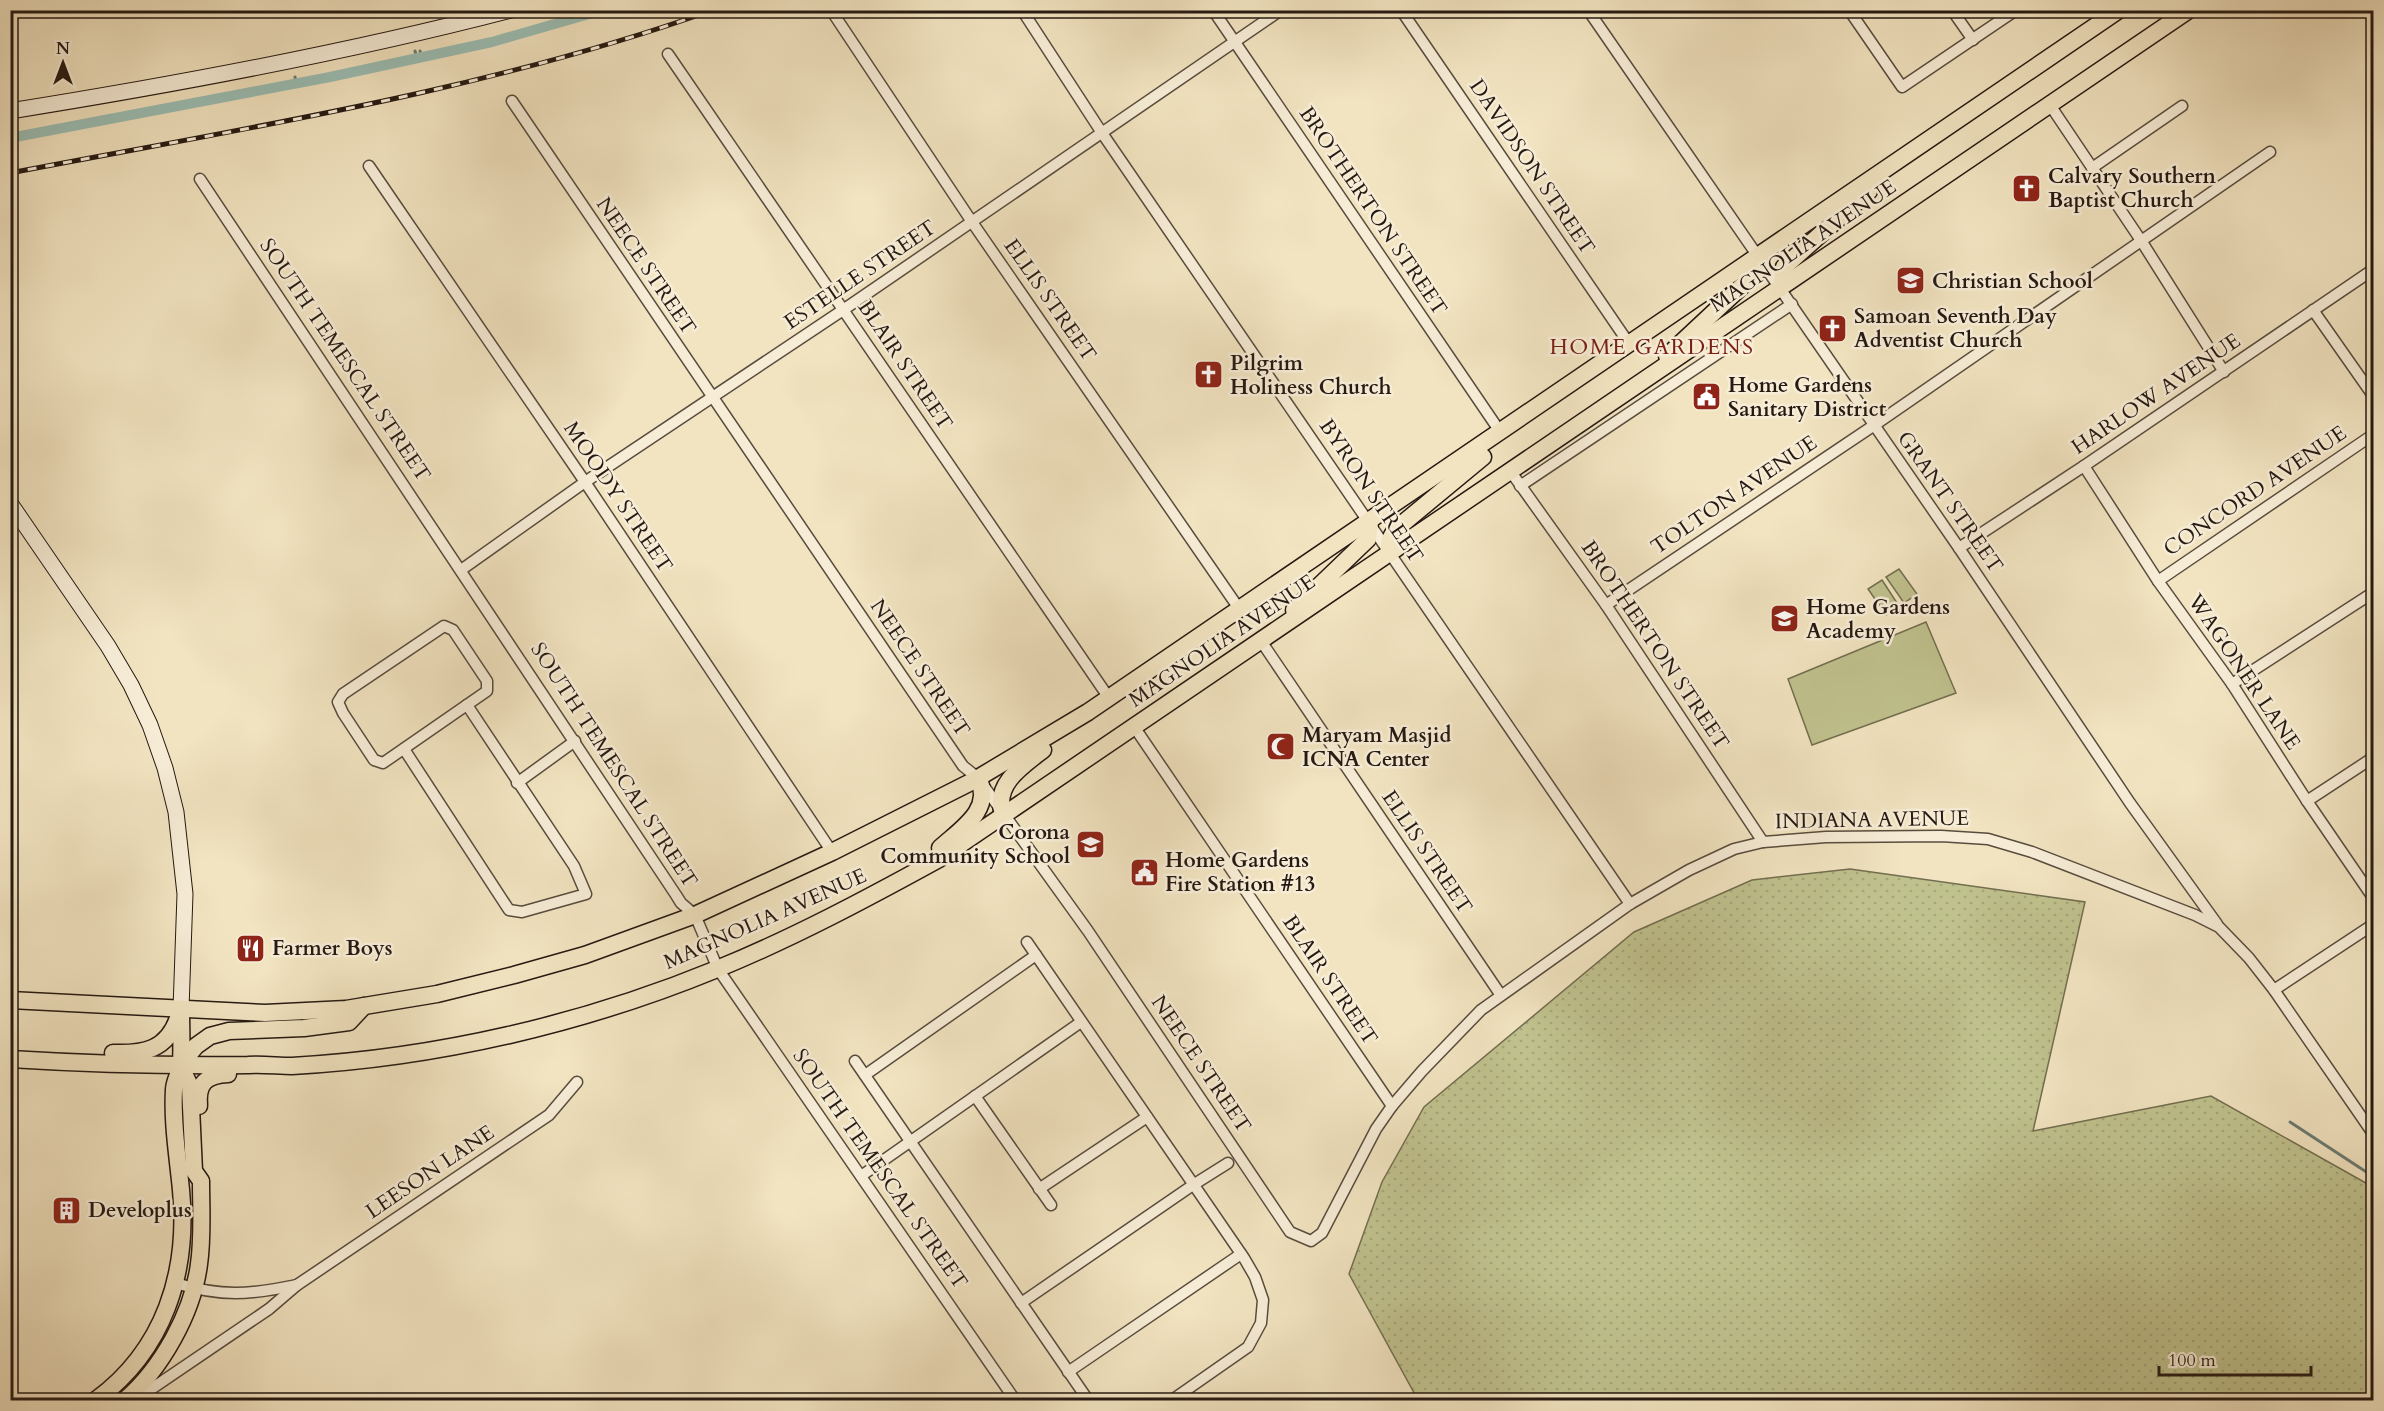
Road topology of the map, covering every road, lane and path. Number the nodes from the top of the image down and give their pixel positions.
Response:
1 (511, 10) edge
2 (831, 10) edge
3 (1022, 10) edge
4 (1214, 10) edge
5 (1281, 10) edge
6 (1401, 10) edge
7 (1588, 10) edge
8 (1849, 10) edge
9 (1952, 10) edge
10 (2016, 10) edge
11 (2119, 10) edge
12 (2189, 10) edge
13 (1973, 40) junction
14 (1235, 42) junction
15 (669, 54) dead end
16 (512, 101) dead end
17 (2050, 105) junction
18 (2182, 106) dead end
19 (10, 111) edge
20 (1102, 133) junction
21 (1921, 145) junction
22 (2270, 152) dead end
23 (369, 166) dead end
24 (2092, 168) junction
25 (200, 179) dead end
26 (972, 222) junction
27 (2142, 242) junction
28 (1759, 256) junction
29 (2373, 269) edge
30 (1781, 288) junction
31 (1792, 304) junction
32 (843, 310) junction
33 (2313, 310) junction
34 (1630, 345) junction
35 (2224, 372) junction
36 (1624, 395) junction
37 (2373, 397) edge
38 (712, 398) junction
39 (1873, 426) junction
40 (1501, 433) junction
41 (2373, 434) edge
42 (2084, 466) junction
43 (1515, 479) junction
44 (585, 482) junction
45 (11, 507) edge
46 (1370, 522) junction
47 (1959, 548) junction
48 (1390, 554) junction
49 (461, 570) junction
50 (2158, 581) junction
51 (2373, 592) edge
52 (1606, 605) junction
53 (1240, 610) junction
54 (1261, 641) junction
55 (2232, 684) junction
56 (1109, 698) junction
57 (467, 705) junction
58 (1088, 712) junction
59 (1135, 728) junction
60 (575, 741) junction
61 (404, 749) junction
62 (2373, 757) edge
63 (978, 778) junction
64 (517, 783) junction
65 (2307, 801) junction
66 (1003, 814) junction
67 (1763, 842) junction
68 (832, 852) junction
69 (906, 877) junction
70 (2373, 899) edge
71 (1630, 904) junction
72 (695, 915) junction
73 (2373, 924) edge
74 (2219, 927) junction
75 (1027, 942) dead end
76 (1036, 955) junction
77 (718, 969) junction
78 (2274, 990) junction
79 (1500, 994) junction
80 (10, 1000) edge
81 (364, 1006) junction
82 (181, 1009) junction
83 (1081, 1022) junction
84 (12, 1059) edge
85 (855, 1061) dead end
86 (180, 1065) junction
87 (289, 1066) junction
88 (865, 1075) junction
89 (577, 1082) dead end
90 (975, 1096) junction
91 (1392, 1106) junction
92 (1147, 1117) junction
93 (2373, 1135) edge
94 (911, 1142) junction
95 (1228, 1163) dead end
96 (861, 1176) junction
97 (201, 1181) junction
98 (1193, 1185) junction
99 (1039, 1189) junction
100 (1051, 1205) dead end
101 (1311, 1241) joint
102 (1241, 1254) junction
103 (175, 1283) junction
104 (297, 1285) junction
105 (193, 1288) junction
106 (1021, 1303) junction
107 (1068, 1372) junction
108 (96, 1401) edge
109 (125, 1401) edge
110 (135, 1401) edge
111 (1015, 1401) edge
112 (1088, 1401) edge
113 (1172, 1401) edge

1 - 19 main road
2 - 26 street, ELLIS STREET
3 - 20 street, BYRON STREET
4 - 14 street, BROTHERTON STREET
5 - 14 street, ESTELLE STREET
6 - 34 street, DAVIDSON STREET
7 - 28 street, GRANT STREET
8 - 13 street
9 - 13 street
10 - 13 street
11 - 21 main road, MAGNOLIA AVENUE
12 - 17 main road, MAGNOLIA AVENUE
14 - 20 street, ESTELLE STREET
14 - 40 street, BROTHERTON STREET
15 - 32 street, BLAIR STREET
16 - 38 street, NEECE STREET
17 - 24 street
17 - 30 main road, MAGNOLIA AVENUE
18 - 24 street
20 - 26 street, ESTELLE STREET
20 - 46 street, BYRON STREET
21 - 28 main road, MAGNOLIA AVENUE
21 - 30 main road
22 - 27 street, TOLTON AVENUE
23 - 44 street, MOODY STREET
24 - 27 street
25 - 49 street, SOUTH TEMESCAL STREET
26 - 32 street, ESTELLE STREET
26 - 53 street, ELLIS STREET
27 - 35 street
27 - 39 street, TOLTON AVENUE
28 - 30 street, GRANT STREET
28 - 34 main road, MAGNOLIA AVENUE
28 - 36 main road
29 - 33 street, HARLOW AVENUE
30 - 31 street, GRANT STREET
30 - 36 main road, MAGNOLIA AVENUE
31 - 39 street, GRANT STREET
31 - 43 street, MAGNOLIA AVENUE
32 - 38 street, ESTELLE STREET
32 - 56 street, BLAIR STREET
33 - 35 street, HARLOW AVENUE
33 - 37 street
34 - 40 main road, MAGNOLIA AVENUE
35 - 42 street, HARLOW AVENUE
36 - 43 main road, MAGNOLIA AVENUE
38 - 44 street, ESTELLE STREET
38 - 63 street, NEECE STREET
39 - 47 street, GRANT STREET
39 - 52 street, TOLTON AVENUE
40 - 46 main road, MAGNOLIA AVENUE
40 - 48 main road
41 - 50 street, CONCORD AVENUE
42 - 47 street, HARLOW AVENUE
42 - 50 street, WAGONER LANE
43 - 48 main road, MAGNOLIA AVENUE
43 - 52 street, BROTHERTON STREET
44 - 49 street, ESTELLE STREET
44 - 68 street, MOODY STREET
45 - 82 main road
46 - 48 street, BYRON STREET
46 - 53 main road, MAGNOLIA AVENUE
46 - 54 main road
47 - 74 street, GRANT STREET
48 - 54 main road, MAGNOLIA AVENUE
48 - 71 street, BYRON STREET
49 - 60 street, SOUTH TEMESCAL STREET
50 - 55 street, WAGONER LANE
51 - 55 street
52 - 67 street, BROTHERTON STREET
53 - 56 main road, MAGNOLIA AVENUE
54 - 59 main road, MAGNOLIA AVENUE
54 - 79 street, ELLIS STREET
55 - 65 street, WAGONER LANE
56 - 58 main road, MAGNOLIA AVENUE
57 - 61 street
57 - 61 street
57 - 64 street
58 - 63 main road, MAGNOLIA AVENUE
58 - 66 main road
59 - 66 main road, MAGNOLIA AVENUE
59 - 91 street, BLAIR STREET
60 - 64 street
60 - 72 street, SOUTH TEMESCAL STREET
61 - 64 street
62 - 65 street
63 - 66 street, NEECE STREET
63 - 68 main road, MAGNOLIA AVENUE
63 - 69 main road
65 - 70 street, WAGONER LANE
66 - 69 main road, MAGNOLIA AVENUE
66 - 101 street, NEECE STREET
67 - 71 street, INDIANA AVENUE
67 - 74 street, INDIANA AVENUE
68 - 72 main road, MAGNOLIA AVENUE
69 - 77 main road, MAGNOLIA AVENUE
71 - 79 street, INDIANA AVENUE
72 - 77 street, SOUTH TEMESCAL STREET
72 - 81 main road, MAGNOLIA AVENUE
73 - 78 street
74 - 78 street, INDIANA AVENUE
75 - 76 street
76 - 83 street
76 - 88 street
77 - 87 main road, MAGNOLIA AVENUE
77 - 96 street, SOUTH TEMESCAL STREET
78 - 93 street, INDIANA AVENUE
79 - 91 street, INDIANA AVENUE
80 - 82 main road, MAGNOLIA AVENUE
81 - 82 main road, MAGNOLIA AVENUE
81 - 86 main road
82 - 84 main road
82 - 86 main road
83 - 90 street
83 - 92 street
84 - 86 main road, MAGNOLIA AVENUE
85 - 88 street
86 - 87 main road, MAGNOLIA AVENUE
86 - 97 main road
86 - 103 main road
87 - 97 main road
88 - 94 street
89 - 104 street, LEESON LANE
90 - 94 street
90 - 99 street
91 - 101 street, INDIANA AVENUE
92 - 98 street
92 - 99 street
94 - 96 street
94 - 106 street
95 - 98 street
96 - 111 street, SOUTH TEMESCAL STREET
97 - 105 main road
98 - 102 street
98 - 106 street
99 - 100 street
102 - 107 street
102 - 113 street
103 - 105 street, LEESON LANE
103 - 108 main road
104 - 105 street, LEESON LANE
104 - 110 street, LEESON LANE
105 - 109 main road
106 - 107 street
107 - 112 street

